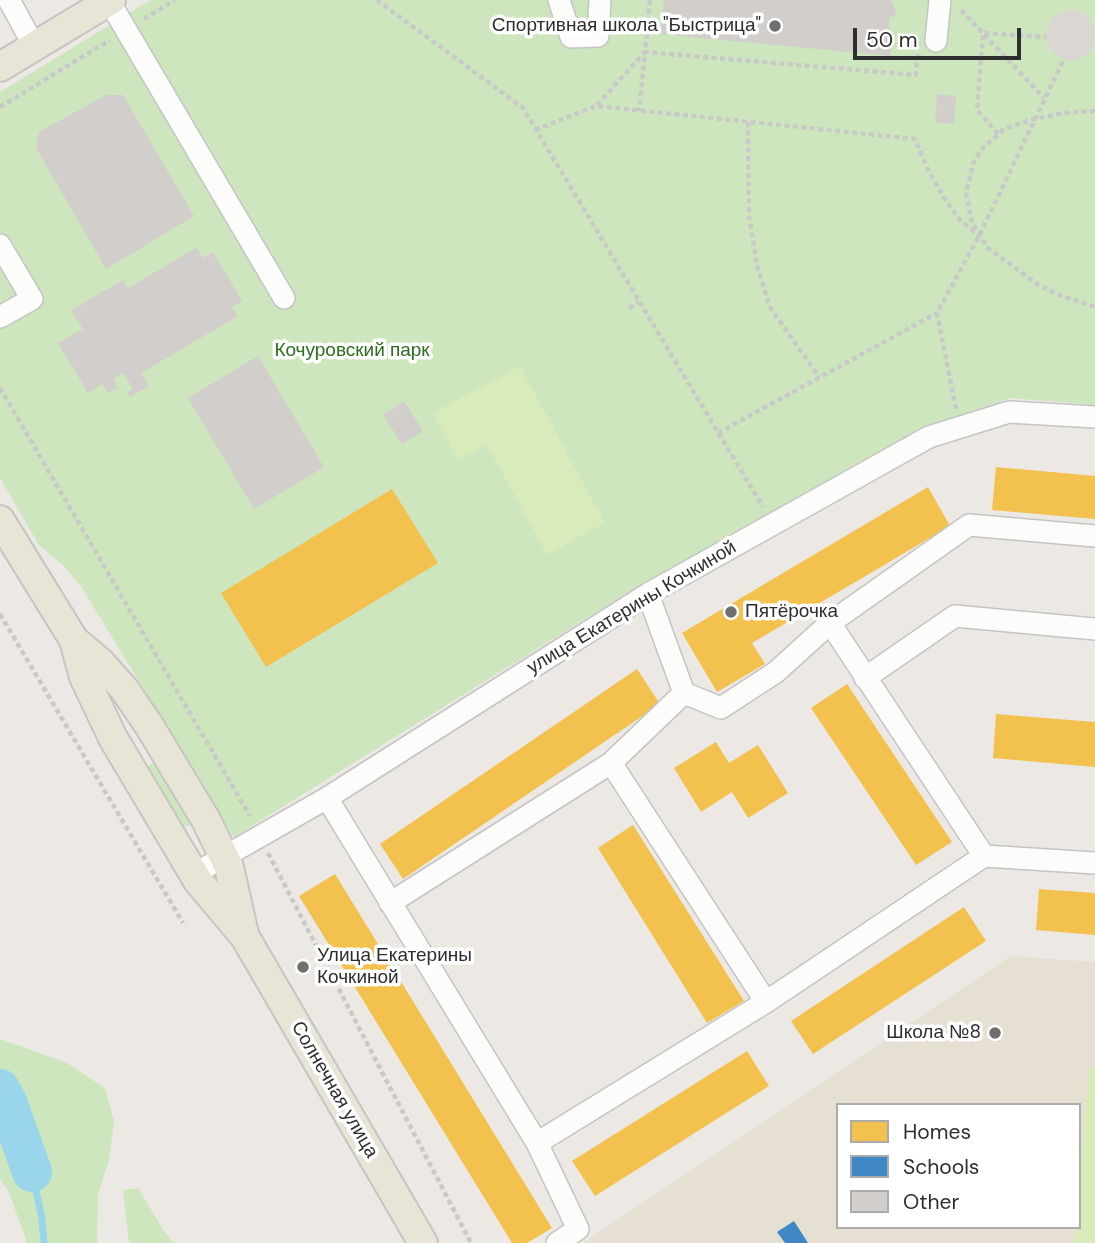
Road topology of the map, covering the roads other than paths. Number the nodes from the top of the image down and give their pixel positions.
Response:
1 (9, 0) edge
2 (559, 0) edge
3 (600, 0) edge
4 (110, 1) edge
5 (948, 2) edge
6 (928, 45) road end
7 (34, 46) junction
8 (0, 67) edge
9 (0, 245) edge
10 (285, 298) dead end
11 (0, 317) edge
12 (1095, 417) edge
13 (0, 520) edge
14 (1095, 536) edge
15 (648, 594) junction
16 (830, 623) junction
17 (1095, 629) edge
18 (74, 640) junction
19 (865, 678) junction
20 (684, 693) junction
21 (611, 763) junction
22 (327, 798) junction
23 (984, 856) junction
24 (225, 857) junction
25 (1095, 863) edge
26 (194, 874) junction
27 (390, 903) junction
28 (245, 937) junction
29 (766, 1002) junction
30 (537, 1143) junction
31 (423, 1243) edge
32 (557, 1243) edge

1 - 7 street
2 - 3 street
4 - 7 main road
4 - 10 street
5 - 6 street
7 - 8 main road
9 - 11 street
12 - 15 street, улица Екатерины Кочкиной
13 - 18 main road, Солнечная улица
14 - 16 street
15 - 20 street
15 - 22 street, улица Екатерины Кочкиной
16 - 19 street
16 - 20 street
17 - 19 street
18 - 24 main road, Солнечная улица
18 - 26 main road, Солнечная улица
19 - 23 street
20 - 21 street
21 - 27 street
21 - 29 street
22 - 24 street, улица Екатерины Кочкиной
22 - 27 street
23 - 25 street
23 - 29 street
24 - 26 street, улица Екатерины Кочкиной
24 - 28 main road, Солнечная улица
26 - 28 main road, Солнечная улица
27 - 30 street
28 - 31 main road, Солнечная улица
29 - 30 street
30 - 32 street

